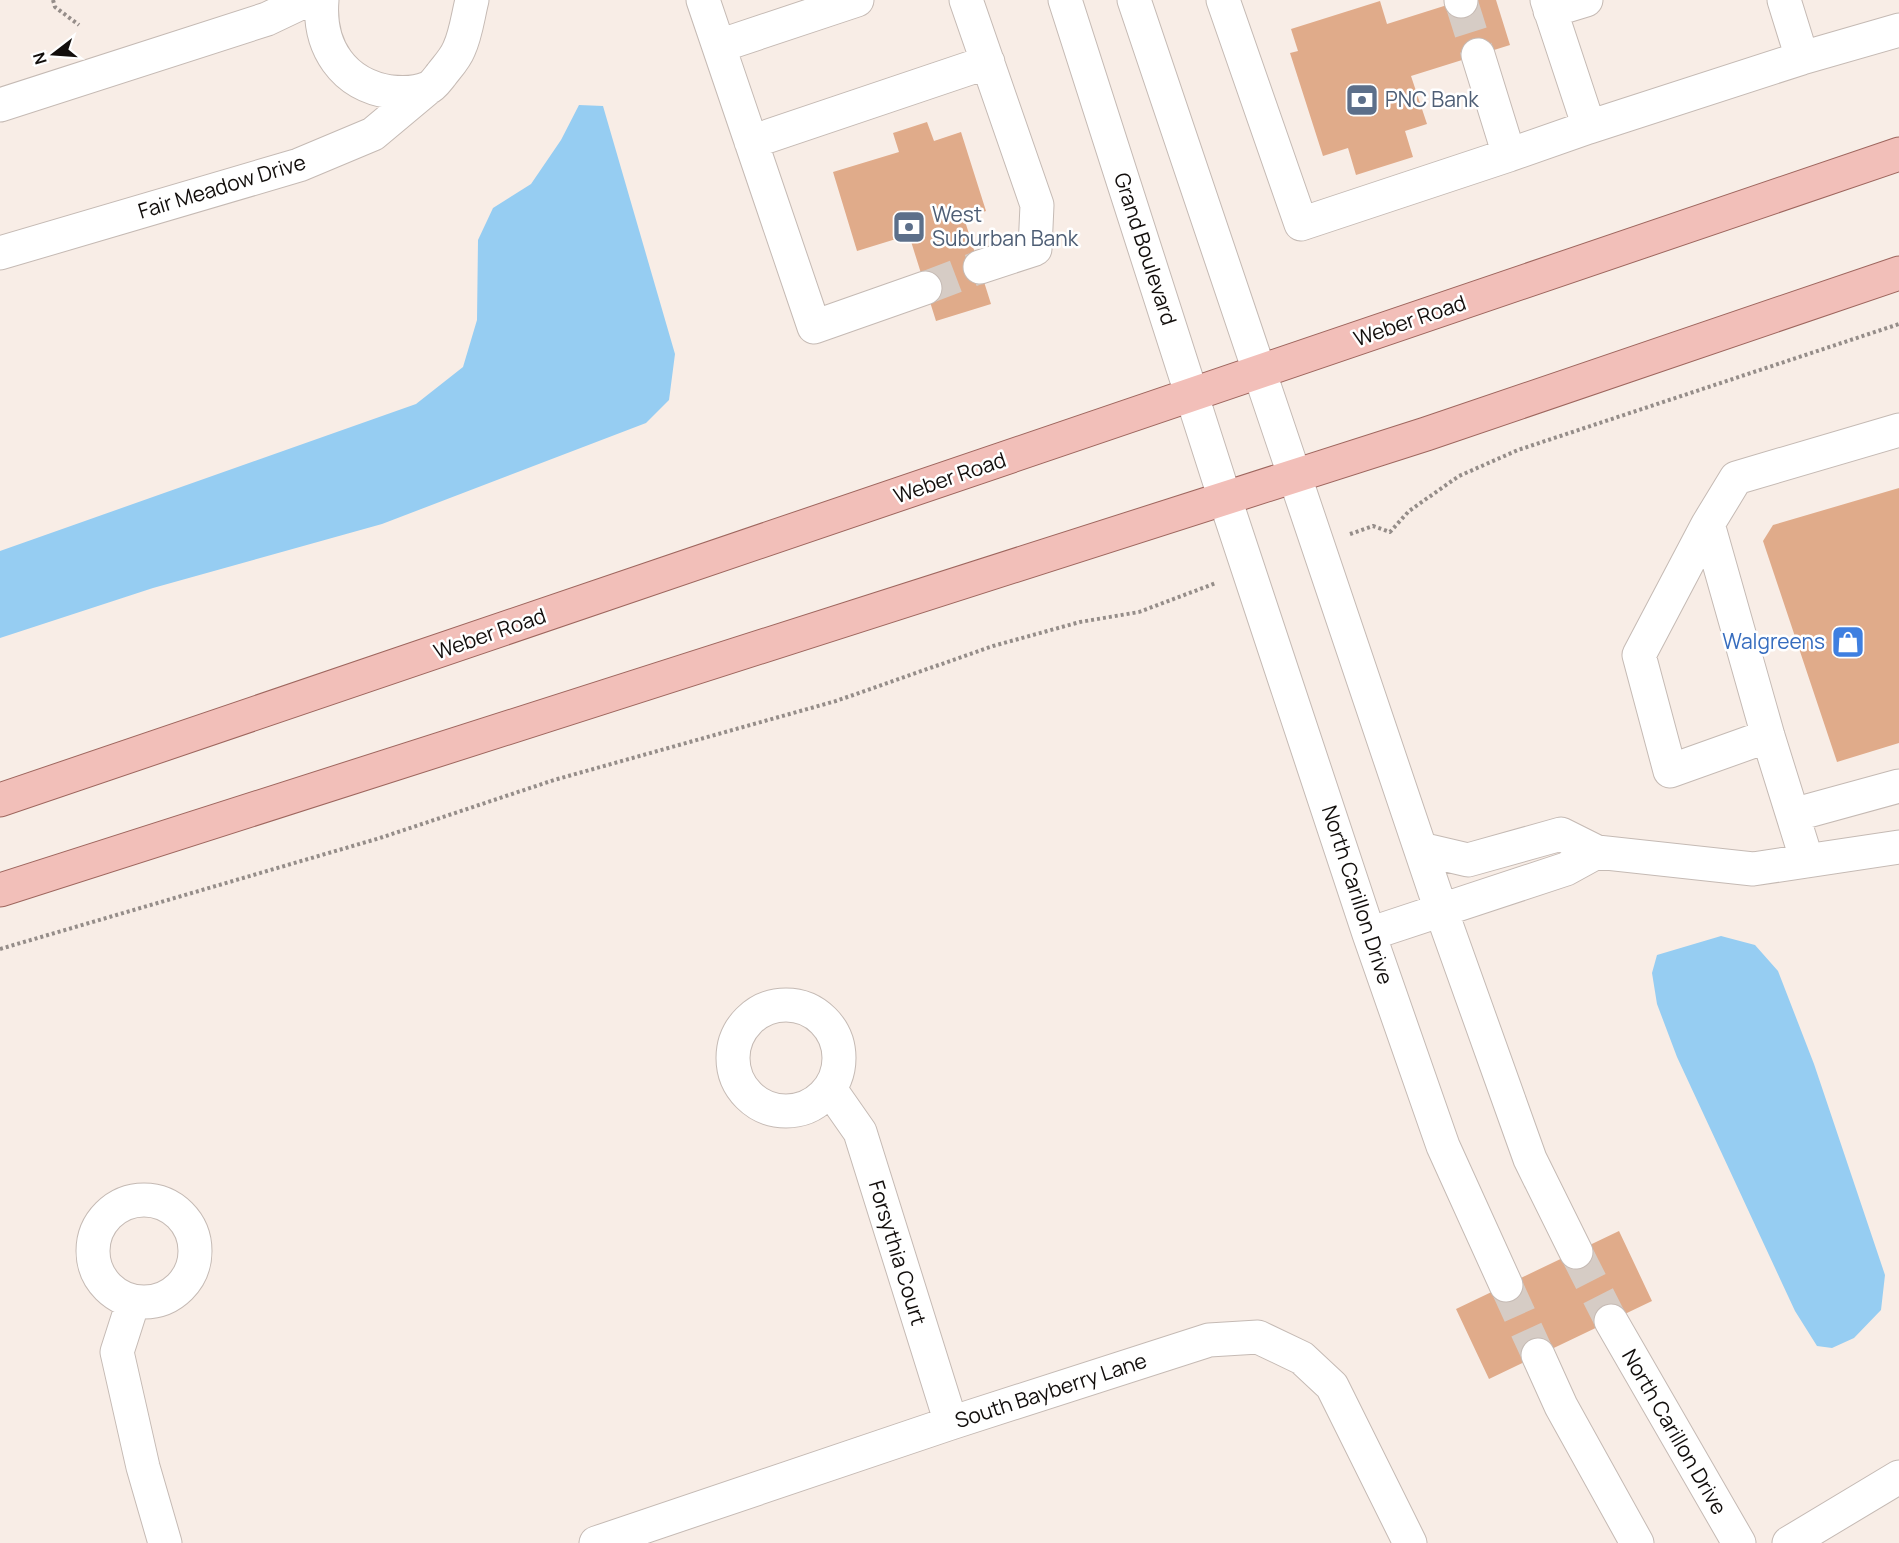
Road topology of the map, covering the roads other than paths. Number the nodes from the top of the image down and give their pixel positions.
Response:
1 (307, 0) edge
2 (322, 0) edge
3 (472, 0) edge
4 (703, 0) edge
5 (857, 0) edge
6 (966, 0) edge
7 (1065, 0) edge
8 (1134, 0) edge
9 (1223, 0) edge
10 (1586, 0) edge
11 (1784, 0) edge
12 (1549, 5) edge
13 (1899, 30) edge
14 (719, 46) junction
15 (1478, 55) tunnel mouth
16 (1802, 58) junction
17 (988, 62) junction
18 (428, 88) junction
19 (0, 105) edge
20 (1589, 127) junction
21 (752, 142) junction
22 (1899, 154) edge
23 (1509, 155) junction
24 (0, 254) edge
25 (980, 267) tunnel mouth
26 (1899, 273) edge
27 (925, 288) tunnel mouth
28 (1260, 372) junction
29 (1192, 396) junction
30 (1899, 430) edge
31 (1296, 476) junction
32 (1225, 499) junction
33 (1708, 524) junction
34 (1768, 736) junction
35 (1899, 786) edge
36 (0, 800) edge
37 (1793, 815) junction
38 (1899, 847) edge
39 (1421, 849) junction
40 (1597, 852) junction
41 (1807, 861) junction
42 (0, 890) edge
43 (1441, 910) junction
44 (1369, 934) junction
45 (830, 1089) dead end
46 (1576, 1252) tunnel mouth
47 (1506, 1285) tunnel mouth
48 (132, 1302) dead end
49 (1611, 1321) tunnel mouth
50 (1538, 1355) tunnel mouth
51 (951, 1423) junction
52 (1899, 1477) edge
53 (165, 1543) edge
54 (596, 1543) edge
55 (1410, 1543) edge
56 (1637, 1543) edge
57 (1739, 1543) edge
58 (1789, 1543) edge

1 - 19 street
2 - 18 street
3 - 18 street, Fair Meadow Drive
4 - 14 street
5 - 14 street
6 - 17 street
7 - 29 street, Grand Boulevard
8 - 28 street
9 - 23 street
10 - 12 street
11 - 16 street
12 - 20 street
13 - 16 street
14 - 21 street
15 - 23 street
16 - 20 street
17 - 21 street
17 - 25 street
18 - 24 street, Fair Meadow Drive
20 - 23 street
21 - 27 street
22 - 28 main road, Weber Road
26 - 31 main road
28 - 29 main road, Weber Road
28 - 31 street
29 - 32 street, Grand Boulevard
29 - 36 main road, Weber Road
30 - 33 street
31 - 32 main road
31 - 39 street
32 - 42 main road
32 - 44 street, North Carillon Drive
33 - 34 street
33 - 34 street
34 - 37 street
35 - 37 street
37 - 41 street
38 - 41 street
39 - 40 street
39 - 43 street
40 - 41 street
40 - 43 street
43 - 44 street
43 - 46 street
44 - 47 street, North Carillon Drive
45 - 51 street, Forsythia Court
48 - 53 street
49 - 57 street, North Carillon Drive
50 - 56 street
51 - 54 street, South Bayberry Lane
51 - 55 street, South Bayberry Lane
52 - 58 street

